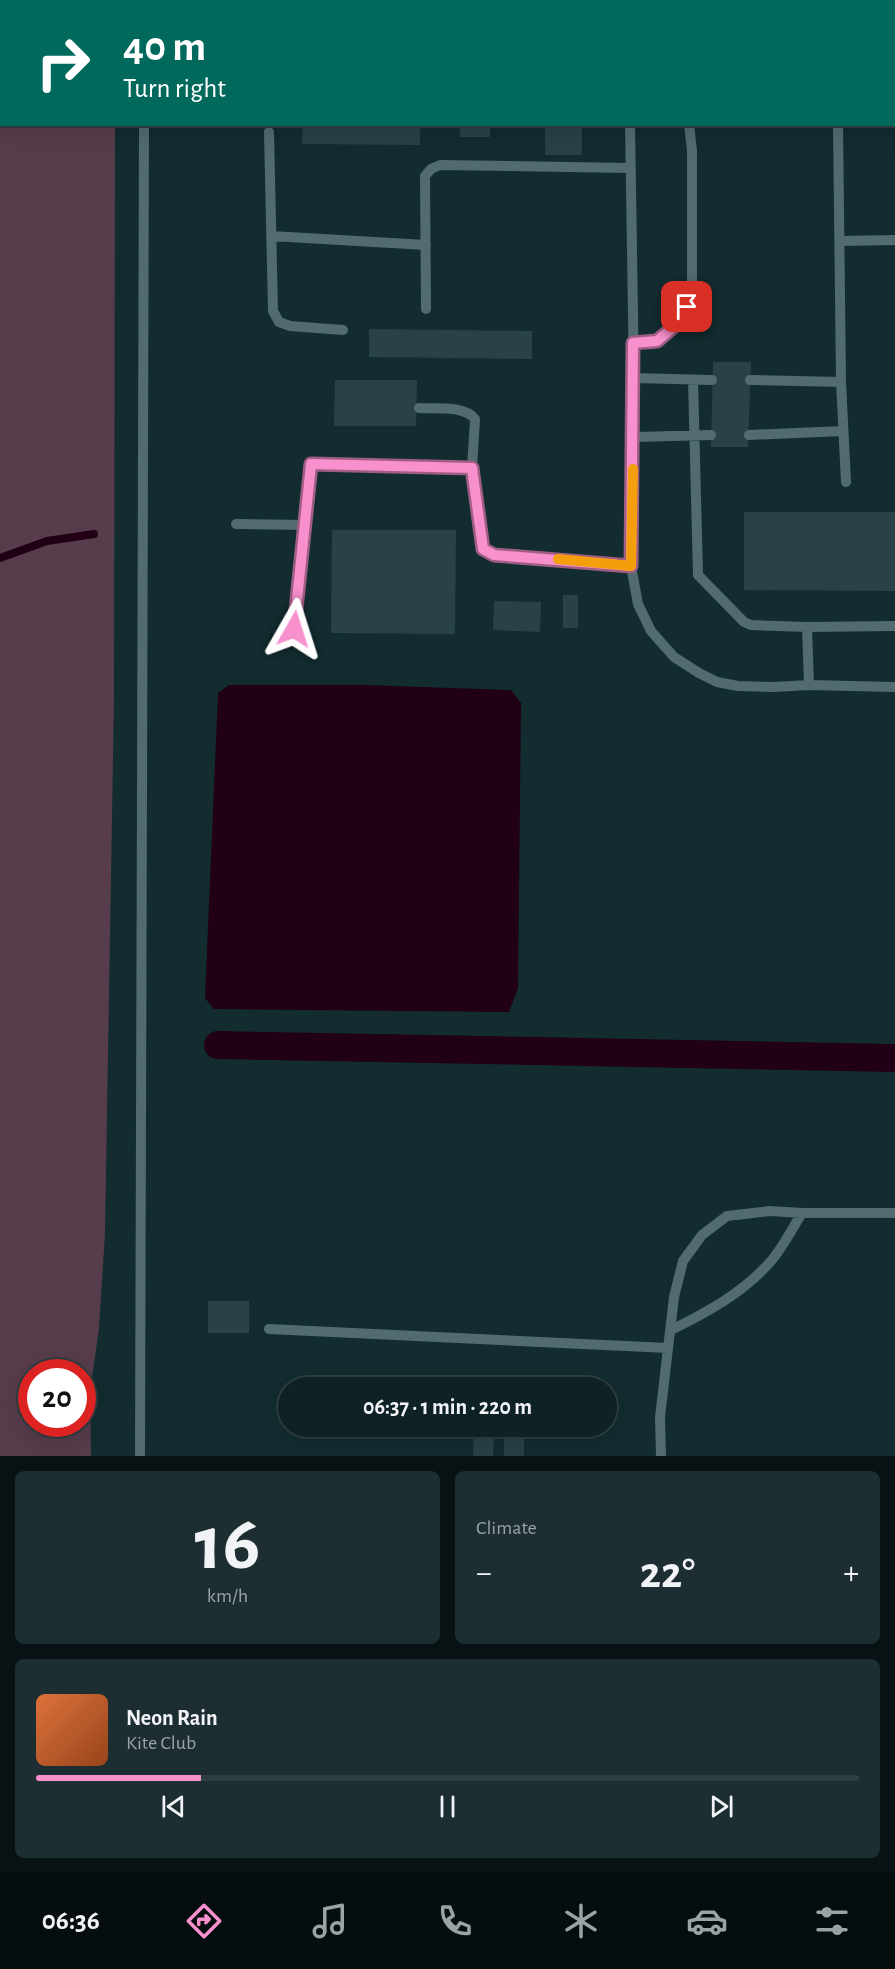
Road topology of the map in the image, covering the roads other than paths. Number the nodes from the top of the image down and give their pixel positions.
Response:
1 (144, 126) edge
2 (630, 126) edge
3 (689, 126) edge
4 (838, 126) edge
5 (269, 132) dead end
6 (629, 168) junction
7 (272, 236) junction
8 (895, 240) edge
9 (840, 241) junction
10 (426, 245) junction
11 (426, 309) dead end
12 (343, 330) dead end
13 (633, 343) junction
14 (634, 378) junction
15 (693, 380) junction
16 (712, 380) dead end
17 (750, 380) dead end
18 (841, 382) junction
19 (419, 408) dead end
20 (843, 431) junction
21 (696, 435) junction
22 (711, 435) dead end
23 (749, 435) dead end
24 (634, 438) junction
25 (472, 468) junction
26 (846, 482) dead end
27 (236, 524) dead end
28 (305, 525) junction
29 (631, 566) junction
30 (895, 626) edge
31 (807, 627) junction
32 (294, 629) dead end
33 (809, 686) junction
34 (895, 687) edge
35 (802, 1213) junction
36 (895, 1213) edge
37 (269, 1329) dead end
38 (671, 1330) junction
39 (668, 1348) junction
40 (140, 1456) edge
41 (661, 1456) edge

1 - 40 lane
2 - 6 lane
3 - 13 lane
4 - 9 lane
5 - 7 lane
6 - 10 lane
6 - 13 lane
7 - 10 lane
7 - 12 lane
8 - 9 lane
9 - 18 lane
10 - 11 lane
13 - 14 lane
14 - 15 lane
14 - 24 lane
15 - 16 lane
15 - 21 lane
17 - 18 lane
18 - 20 lane
19 - 25 lane
20 - 23 lane
20 - 26 lane
21 - 22 lane
21 - 24 lane
21 - 31 lane
24 - 29 lane
25 - 28 lane
25 - 29 lane
27 - 28 lane
28 - 32 lane
29 - 33 lane
30 - 31 lane
31 - 33 lane
33 - 34 lane
35 - 36 lane
35 - 38 lane
35 - 38 lane
37 - 39 lane
38 - 39 lane
39 - 41 lane

